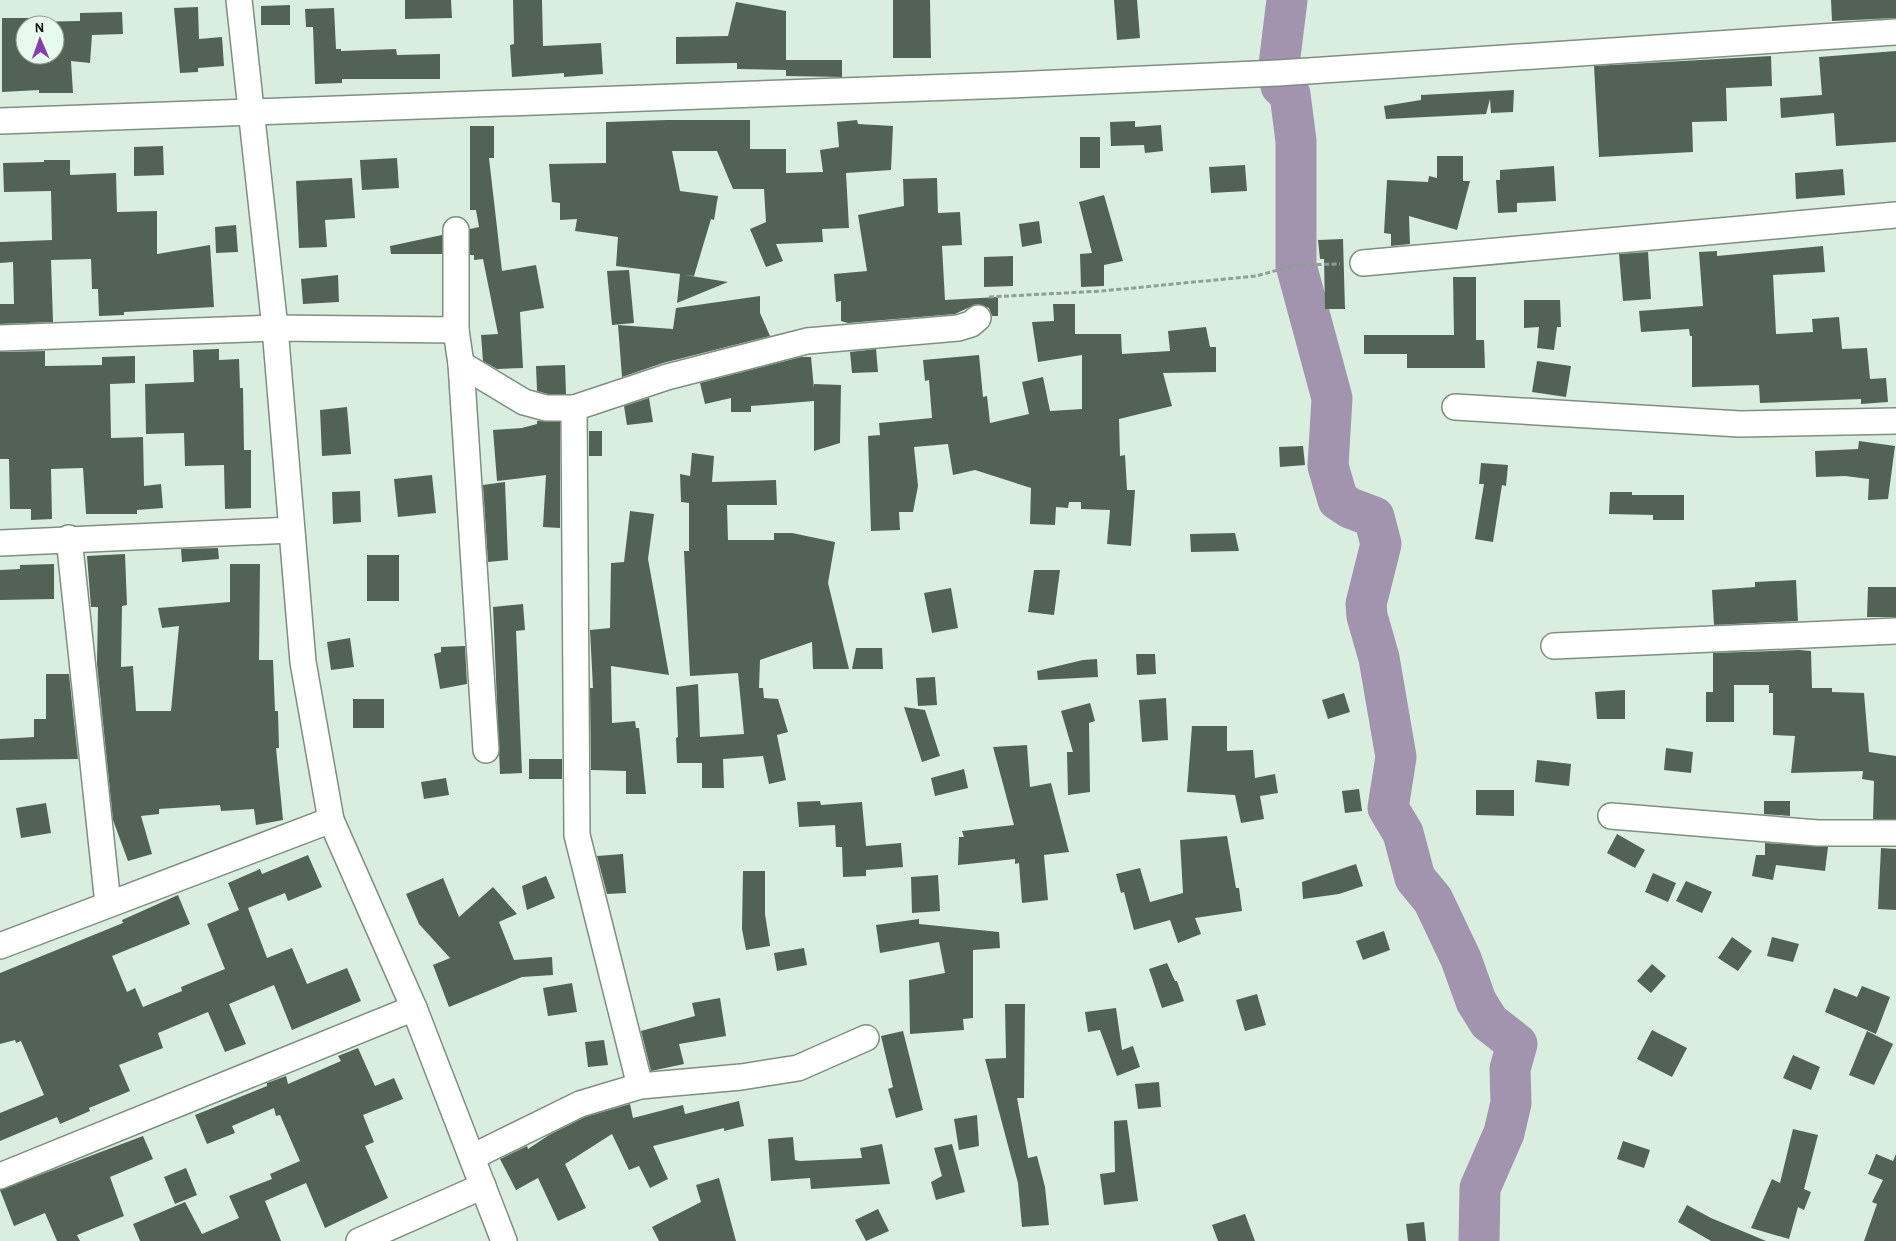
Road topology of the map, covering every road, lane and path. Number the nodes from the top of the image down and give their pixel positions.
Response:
1 (239, 0) edge
2 (1896, 32) edge
3 (251, 111) junction
4 (0, 121) edge
5 (1896, 215) edge
6 (456, 230) dead end
7 (1364, 264) joint
8 (978, 318) joint
9 (275, 328) junction
10 (456, 330) junction
11 (0, 338) edge
12 (461, 364) junction
13 (1455, 407) dead end
14 (574, 408) junction
15 (1896, 421) edge
16 (291, 530) junction
17 (69, 538) junction
18 (0, 542) edge
19 (1896, 631) edge
20 (1554, 646) dead end
21 (486, 750) dead end
22 (1611, 816) dead end
23 (331, 820) junction
24 (1896, 833) edge
25 (108, 904) junction
26 (0, 946) edge
27 (414, 1008) junction
28 (866, 1038) dead end
29 (640, 1086) junction
30 (472, 1157) junction
31 (0, 1176) edge
32 (483, 1186) junction
33 (359, 1241) edge
34 (504, 1241) edge

1 - 3 street
2 - 3 street
3 - 4 street
3 - 9 street
5 - 7 street
6 - 10 street
7 - 8 path
8 - 14 street
9 - 10 street
9 - 11 street
9 - 16 street
10 - 12 street
12 - 14 street
12 - 21 street
13 - 15 street
14 - 29 street
16 - 17 street
16 - 23 street
17 - 18 street
17 - 25 street
19 - 20 street
22 - 24 street
23 - 25 street
23 - 27 street
25 - 26 street
27 - 30 street
27 - 31 street
28 - 29 street
29 - 30 street
30 - 32 street
32 - 33 street
32 - 34 street

